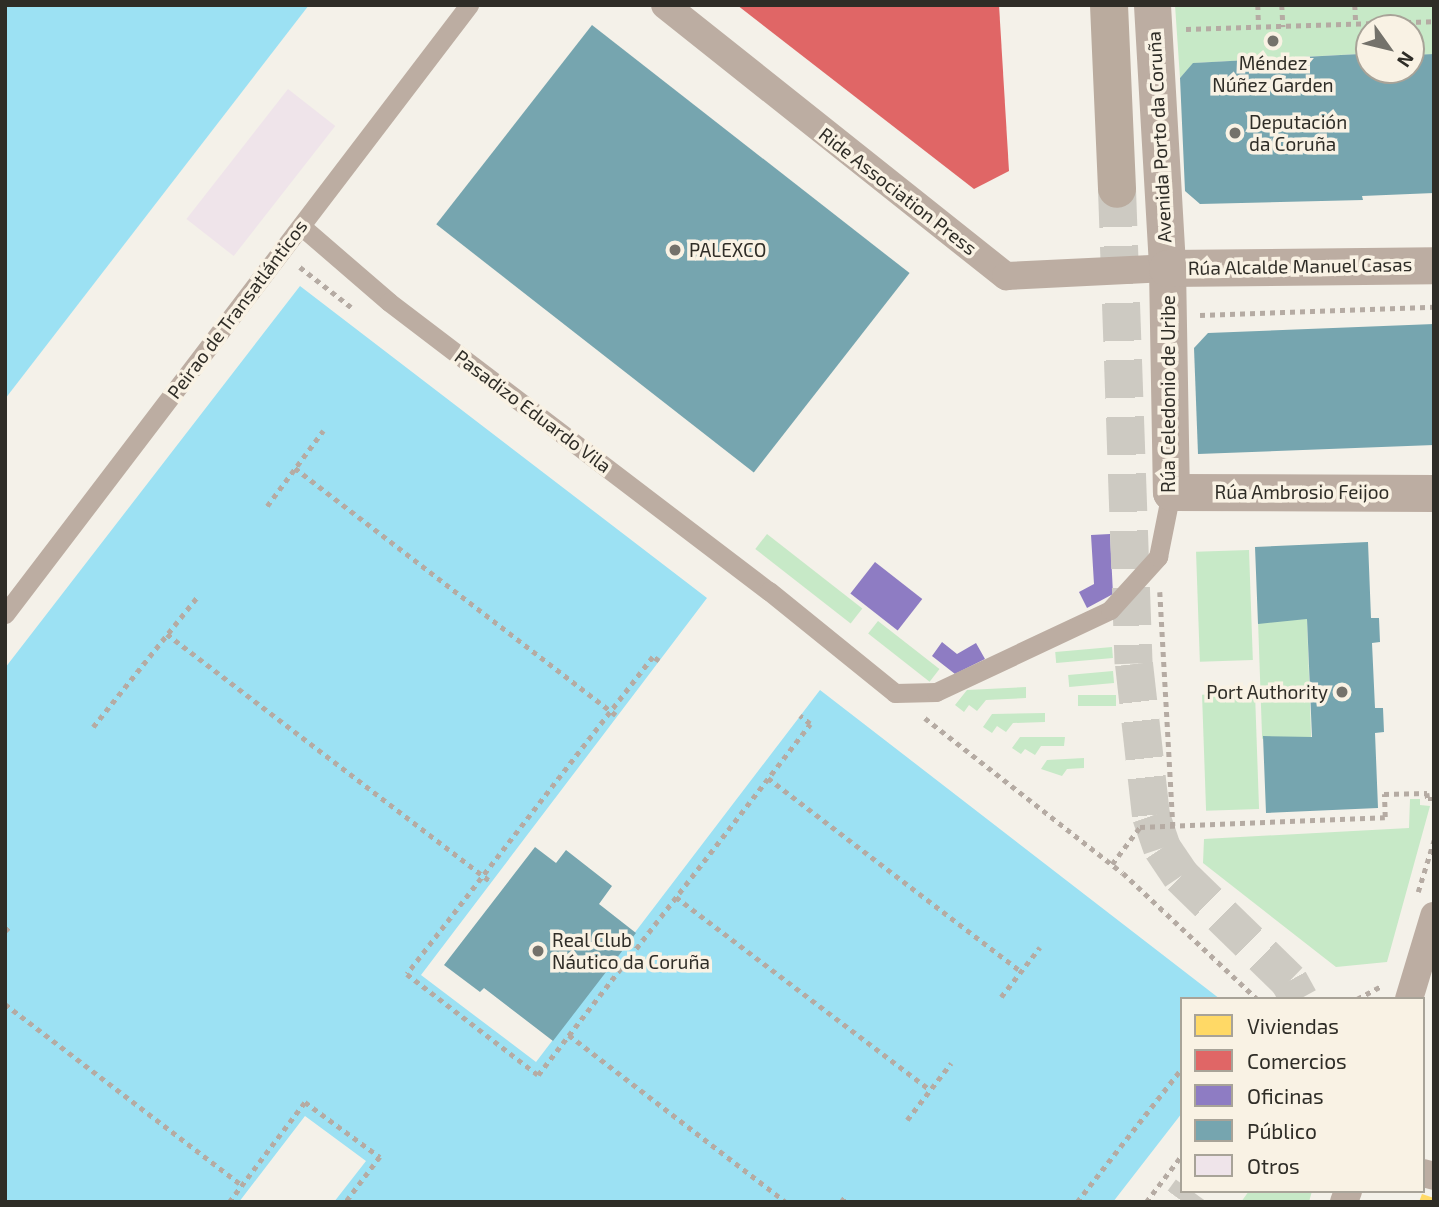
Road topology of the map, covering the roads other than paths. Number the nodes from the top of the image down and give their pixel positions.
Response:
1 (469, 5) edge
2 (664, 5) edge
3 (1109, 5) edge
4 (1164, 17) edge
5 (1117, 189) tunnel mouth
6 (301, 226) junction
7 (1434, 265) edge
8 (1167, 268) junction
9 (1171, 492) junction
10 (1434, 493) edge
11 (5, 614) edge
12 (895, 693) joint
13 (1425, 908) edge
14 (1427, 962) edge
15 (1410, 997) edge

1 - 6 lane, Peirao de Transatlánticos
2 - 8 street, Ride Association Press
3 - 5 main road
4 - 8 street, Avenida Porto da Coruña
6 - 11 lane, Peirao de Transatlánticos
6 - 12 lane, Pasadizo Eduardo Vila
7 - 8 street, Rúa Alcalde Manuel Casas
8 - 9 street, Rúa Celedonio de Uribe
9 - 10 street, Rúa Ambrosio Feijoo
9 - 12 lane, Rúa Celedonio de Uribe
13 - 14 street
14 - 15 street

